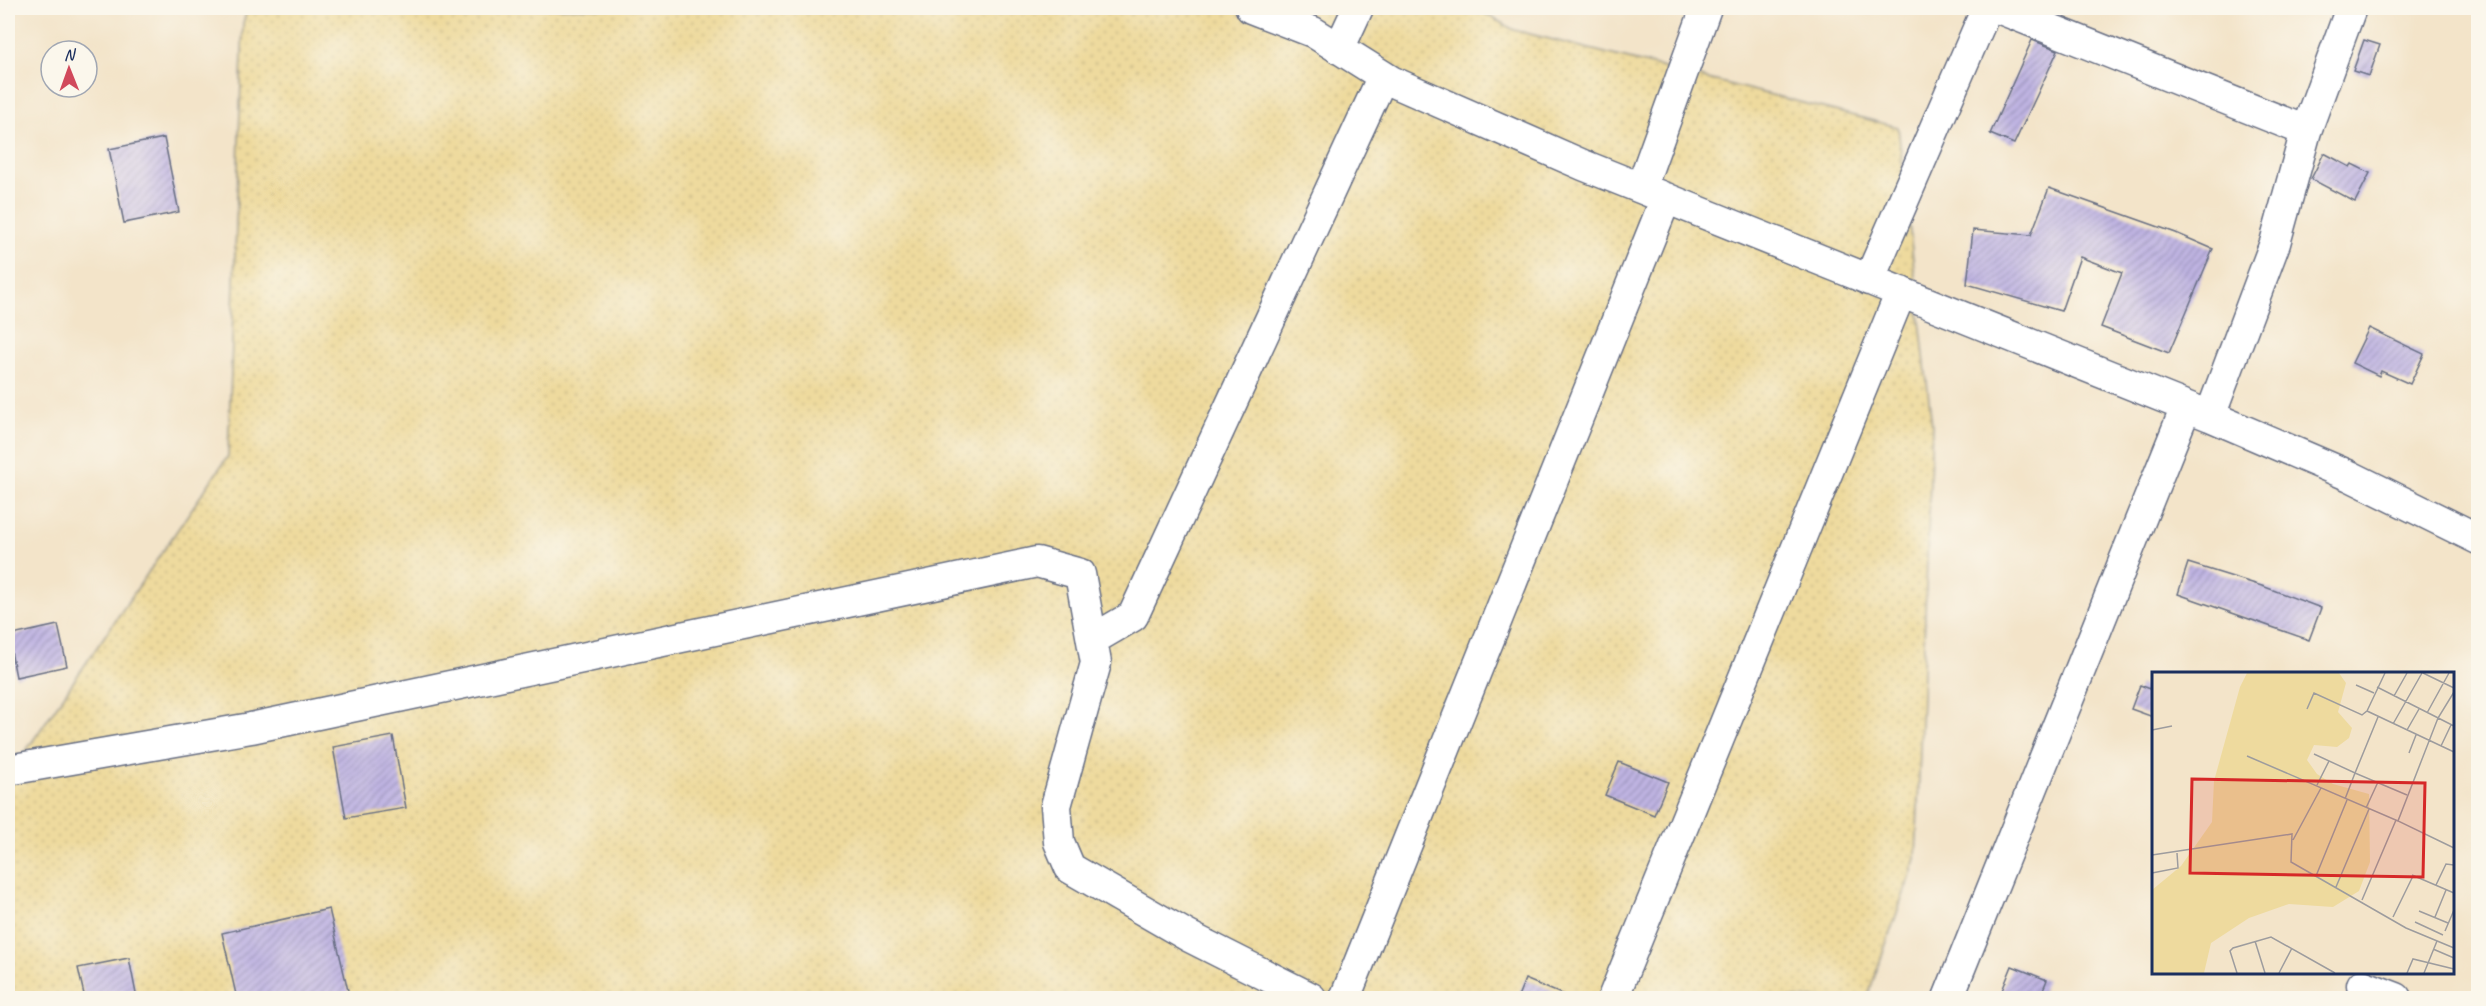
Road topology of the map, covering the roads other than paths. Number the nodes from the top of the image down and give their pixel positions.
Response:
1 (1251, 8) edge
2 (1358, 8) edge
3 (1706, 8) edge
4 (1987, 8) edge
5 (1998, 8) edge
6 (2351, 8) edge
7 (1339, 49) junction
8 (1383, 76) junction
9 (2306, 131) junction
10 (1654, 193) junction
11 (1869, 280) junction
12 (1901, 292) junction
13 (2198, 412) junction
14 (2478, 539) edge
15 (1092, 640) junction
16 (8, 770) edge
17 (1311, 999) edge
18 (1346, 999) edge
19 (1613, 999) edge
20 (1948, 999) edge

1 - 7 street
2 - 7 street
3 - 10 street
4 - 11 street
5 - 9 street
6 - 9 street
7 - 8 street
8 - 10 street
8 - 15 street
9 - 13 street
10 - 11 street
10 - 18 street
11 - 12 street
12 - 13 street
12 - 19 street
13 - 14 street
13 - 20 street
15 - 16 street
15 - 17 street

